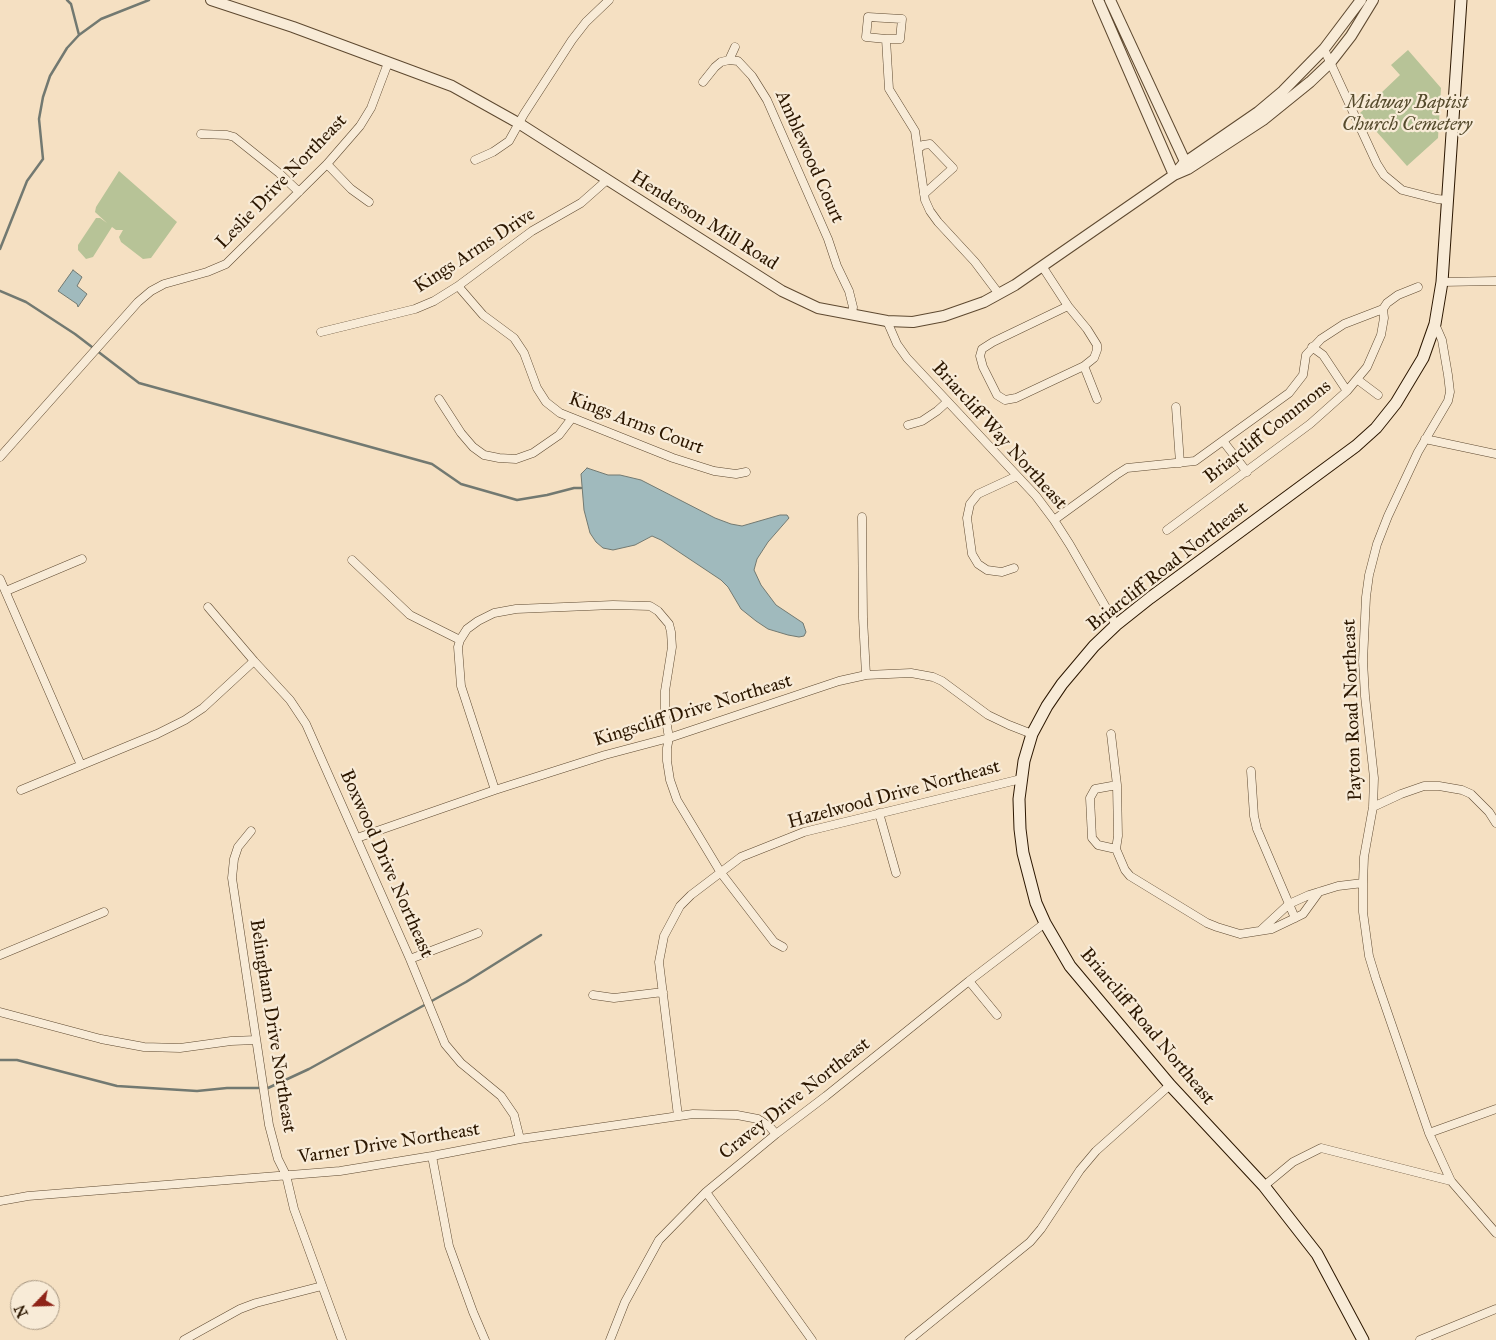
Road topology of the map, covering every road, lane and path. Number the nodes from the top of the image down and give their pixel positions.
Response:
1 (211, 0) edge
2 (608, 0) edge
3 (1098, 0) edge
4 (1110, 0) edge
5 (1361, 0) edge
6 (1373, 0) edge
7 (1461, 0) edge
8 (886, 39) junction
9 (735, 47) dead end
10 (1324, 49) junction
11 (729, 60) junction
12 (388, 63) junction
13 (1330, 63) junction
14 (703, 82) dead end
15 (520, 124) junction
16 (201, 134) dead end
17 (918, 149) junction
18 (475, 160) dead end
19 (328, 164) junction
20 (1186, 166) junction
21 (1174, 175) junction
22 (607, 180) junction
23 (299, 192) junction
24 (924, 194) junction
25 (1448, 200) junction
26 (369, 202) dead end
27 (1042, 266) junction
28 (1496, 281) edge
29 (1442, 282) junction
30 (458, 286) junction
31 (1418, 287) dead end
32 (998, 294) junction
33 (1068, 306) junction
34 (1383, 308) junction
35 (852, 314) junction
36 (887, 321) junction
37 (1435, 324) junction
38 (321, 332) dead end
39 (1312, 347) junction
40 (980, 356) junction
41 (971, 357) dead end
42 (1084, 366) junction
43 (1358, 380) junction
44 (1347, 391) junction
45 (1378, 395) dead end
46 (440, 399) dead end
47 (1097, 400) dead end
48 (947, 402) junction
49 (1176, 406) dead end
50 (572, 418) junction
51 (908, 425) dead end
52 (1425, 439) junction
53 (1223, 441) junction
54 (1496, 454) edge
55 (0, 458) edge
56 (1180, 464) junction
57 (746, 472) dead end
58 (1247, 472) junction
59 (1017, 476) junction
60 (862, 517) dead end
61 (1054, 520) junction
62 (1166, 530) dead end
63 (82, 559) dead end
64 (352, 560) dead end
65 (1014, 568) dead end
66 (0, 579) edge
67 (6, 591) junction
68 (208, 607) dead end
69 (1116, 625) junction
70 (460, 640) junction
71 (254, 661) junction
72 (866, 675) junction
73 (1032, 734) junction
74 (1111, 734) dead end
75 (669, 738) junction
76 (81, 765) junction
77 (1251, 771) dead end
78 (1021, 778) junction
79 (1116, 784) junction
80 (21, 790) dead end
81 (495, 790) junction
82 (1373, 807) junction
83 (879, 813) junction
84 (1496, 823) edge
85 (251, 831) dead end
86 (357, 838) junction
87 (1116, 849) junction
88 (721, 873) junction
89 (896, 873) dead end
90 (1362, 883) junction
91 (1318, 892) junction
92 (1289, 904) junction
93 (104, 912) dead end
94 (1295, 918) junction
95 (1045, 923) junction
96 (1261, 931) junction
97 (478, 933) dead end
98 (783, 947) dead end
99 (0, 955) edge
100 (410, 959) junction
101 (969, 981) junction
102 (663, 992) junction
103 (593, 995) dead end
104 (0, 1012) edge
105 (997, 1015) dead end
106 (256, 1040) junction
107 (1170, 1085) junction
108 (1496, 1109) edge
109 (678, 1116) junction
110 (1429, 1133) junction
111 (776, 1134) junction
112 (520, 1139) junction
113 (432, 1156) junction
114 (286, 1175) junction
115 (1451, 1181) junction
116 (1264, 1186) junction
117 (706, 1192) junction
118 (0, 1202) edge
119 (1496, 1233) edge
120 (322, 1286) junction
121 (1496, 1308) edge
122 (184, 1340) edge
123 (342, 1340) edge
124 (485, 1340) edge
125 (610, 1340) edge
126 (812, 1340) edge
127 (909, 1340) edge
128 (1363, 1340) edge
129 (1420, 1340) edge

1 - 12 street, Henderson Mill Road
2 - 15 street
3 - 21 street
4 - 20 street
5 - 10 street, Henderson Mill Road
6 - 13 street, Henderson Mill Road
7 - 25 main road, Briarcliff Road Northeast
8 - 8 street
8 - 17 street
9 - 11 street
10 - 13 street
10 - 20 street, Henderson Mill Road
11 - 14 street
11 - 35 street, Amblewood Court
12 - 15 street, Henderson Mill Road
12 - 19 street, Leslie Drive Northeast
13 - 20 street, Henderson Mill Road
13 - 25 street
15 - 18 street
15 - 22 street, Henderson Mill Road
16 - 23 street
17 - 24 street
17 - 24 street
19 - 23 street, Leslie Drive Northeast
19 - 26 street
20 - 21 street, Henderson Mill Road
21 - 27 street, Henderson Mill Road
22 - 30 street, Kings Arms Drive
22 - 35 street, Henderson Mill Road
23 - 55 street, Leslie Drive Northeast
24 - 32 street
25 - 29 main road, Briarcliff Road Northeast
27 - 32 street, Henderson Mill Road
27 - 33 street
28 - 29 street
29 - 37 main road, Briarcliff Road Northeast
30 - 38 street, Kings Arms Drive
30 - 50 street, Kings Arms Court
31 - 34 street
32 - 36 street, Henderson Mill Road
33 - 40 street
33 - 42 street
34 - 39 street, Briarcliff Commons
34 - 43 street, Briarcliff Commons
35 - 36 street, Henderson Mill Road
36 - 48 street, Briarcliff Way Northeast
37 - 52 street, Payton Road Northeast
37 - 69 main road, Briarcliff Road Northeast
39 - 44 street
39 - 53 street, Briarcliff Commons
40 - 41 street
40 - 42 street
42 - 47 street
43 - 44 street, Briarcliff Commons
43 - 45 street
44 - 58 street, Briarcliff Commons
46 - 50 street
48 - 51 street
48 - 59 street, Briarcliff Way Northeast
49 - 56 street
50 - 57 street, Kings Arms Court
52 - 54 street
52 - 82 street, Payton Road Northeast
53 - 56 street, Briarcliff Commons
53 - 58 street
56 - 61 street, Briarcliff Commons
58 - 62 street, Briarcliff Commons
59 - 61 street, Briarcliff Way Northeast
59 - 65 street
60 - 72 street
61 - 69 street, Briarcliff Way Northeast
63 - 67 street
64 - 70 street
66 - 67 street
67 - 76 street
68 - 71 street, Boxwood Drive Northeast
69 - 73 main road, Briarcliff Road Northeast
70 - 75 street
70 - 81 street
71 - 76 street
71 - 86 street, Boxwood Drive Northeast
72 - 73 street, Kingscliff Drive Northeast
72 - 75 street, Kingscliff Drive Northeast
73 - 78 main road, Briarcliff Road Northeast
74 - 79 street
75 - 81 street, Kingscliff Drive Northeast
75 - 88 street
76 - 80 street
77 - 92 street
78 - 83 street, Hazelwood Drive Northeast
78 - 95 main road, Briarcliff Road Northeast
79 - 87 street
79 - 87 street
81 - 86 street, Kingscliff Drive Northeast
82 - 84 street
82 - 90 street, Payton Road Northeast
83 - 88 street, Hazelwood Drive Northeast
83 - 89 street
85 - 106 street, Belingham Drive Northeast
86 - 100 street, Boxwood Drive Northeast
87 - 96 street
88 - 98 street
88 - 102 street, Hazelwood Drive Northeast
90 - 91 street
90 - 110 street, Payton Road Northeast
91 - 92 street
91 - 94 street
92 - 94 street
92 - 96 street
93 - 99 street
94 - 96 street
95 - 101 street, Cravey Drive Northeast
95 - 107 main road, Briarcliff Road Northeast
97 - 100 street
100 - 112 street, Boxwood Drive Northeast
101 - 105 street
101 - 111 street, Cravey Drive Northeast
102 - 103 street
102 - 109 street, Hazelwood Drive Northeast
104 - 106 street
106 - 114 street, Belingham Drive Northeast
107 - 116 main road, Briarcliff Road Northeast
107 - 127 street
108 - 110 street
109 - 111 street, Varner Drive Northeast
109 - 112 street, Varner Drive Northeast
110 - 115 street, Payton Road Northeast
111 - 117 street, Cravey Drive Northeast
112 - 113 street, Varner Drive Northeast
113 - 114 street, Varner Drive Northeast
113 - 124 street
114 - 118 street, Varner Drive Northeast
114 - 120 street, Belingham Drive Northeast
115 - 116 street
115 - 119 street, Payton Road Northeast
116 - 128 main road, Briarcliff Road Northeast
117 - 125 street, Cravey Drive Northeast
117 - 126 street
120 - 122 street
120 - 123 street, Belingham Drive Northeast
121 - 129 street

